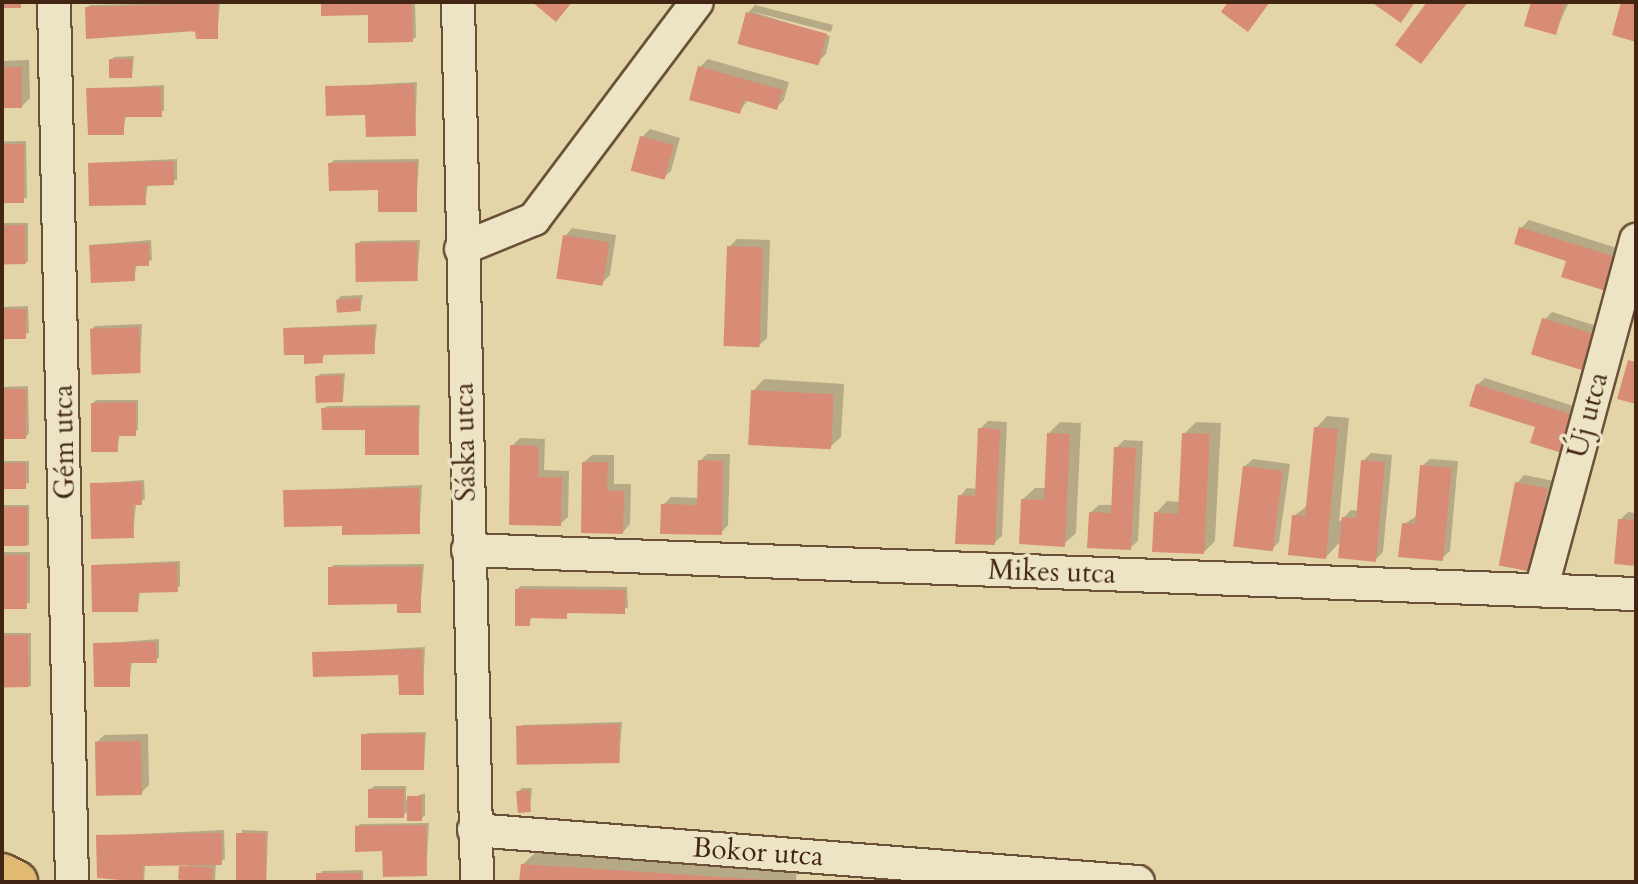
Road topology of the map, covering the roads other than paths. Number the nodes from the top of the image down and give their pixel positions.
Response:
1 (54, 2) edge
2 (458, 2) edge
3 (697, 2) edge
4 (1636, 240) edge
5 (461, 249) junction
6 (468, 550) junction
7 (1541, 590) junction
8 (1636, 594) edge
9 (474, 830) junction
10 (2, 875) edge
11 (16, 882) edge
12 (72, 882) edge
13 (477, 882) edge
14 (1138, 882) edge

1 - 12 street, Gém utca
2 - 5 street, Sáska utca
3 - 5 street
4 - 7 street, Új utca
5 - 6 street, Sáska utca
6 - 7 street, Mikes utca
6 - 9 street, Sáska utca
7 - 8 street, Mikes utca
9 - 13 street, Sáska utca
9 - 14 street, Bokor utca
10 - 11 main road

